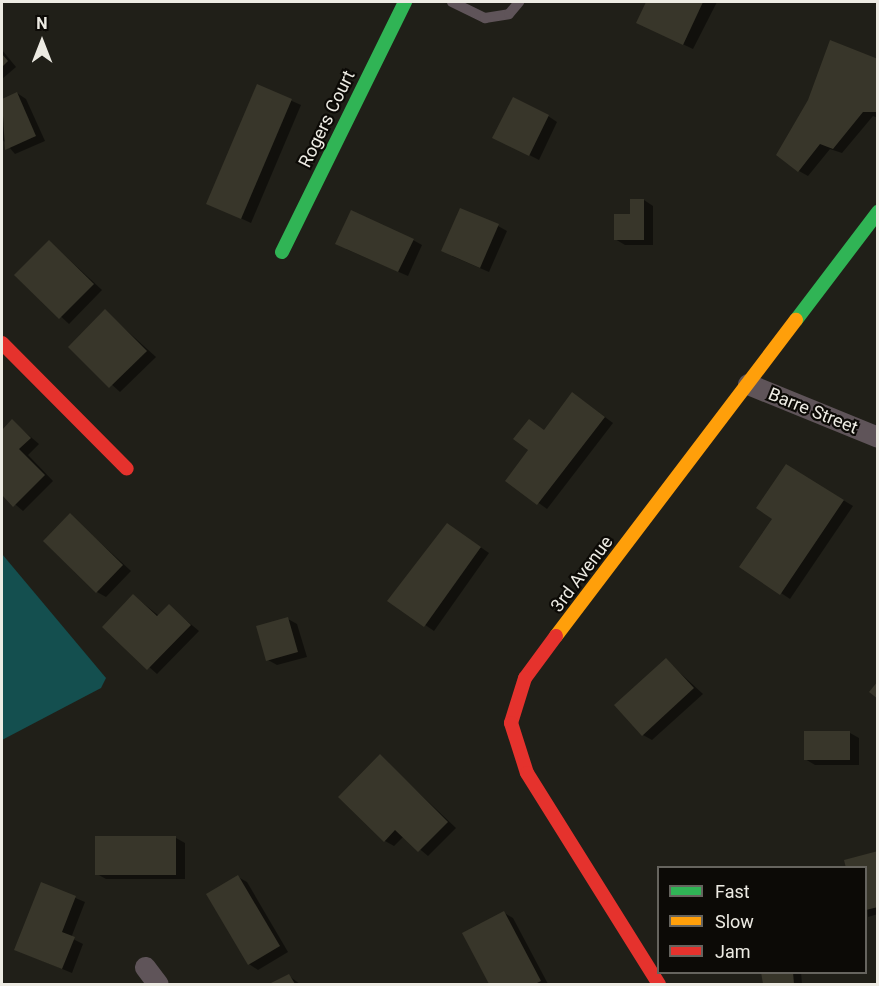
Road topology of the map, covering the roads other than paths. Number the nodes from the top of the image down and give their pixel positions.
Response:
1 (405, 2) edge
2 (452, 2) edge
3 (519, 2) edge
4 (878, 212) edge
5 (282, 252) dead end
6 (2, 343) edge
7 (748, 384) junction
8 (878, 438) edge
9 (128, 469) dead end
10 (146, 967) dead end
11 (158, 984) edge
12 (659, 984) edge

1 - 5 street, Rogers Court
2 - 3 lane
4 - 7 street, 3rd Avenue
6 - 9 street
7 - 8 street, Barre Street
7 - 12 street, 3rd Avenue
10 - 11 street

